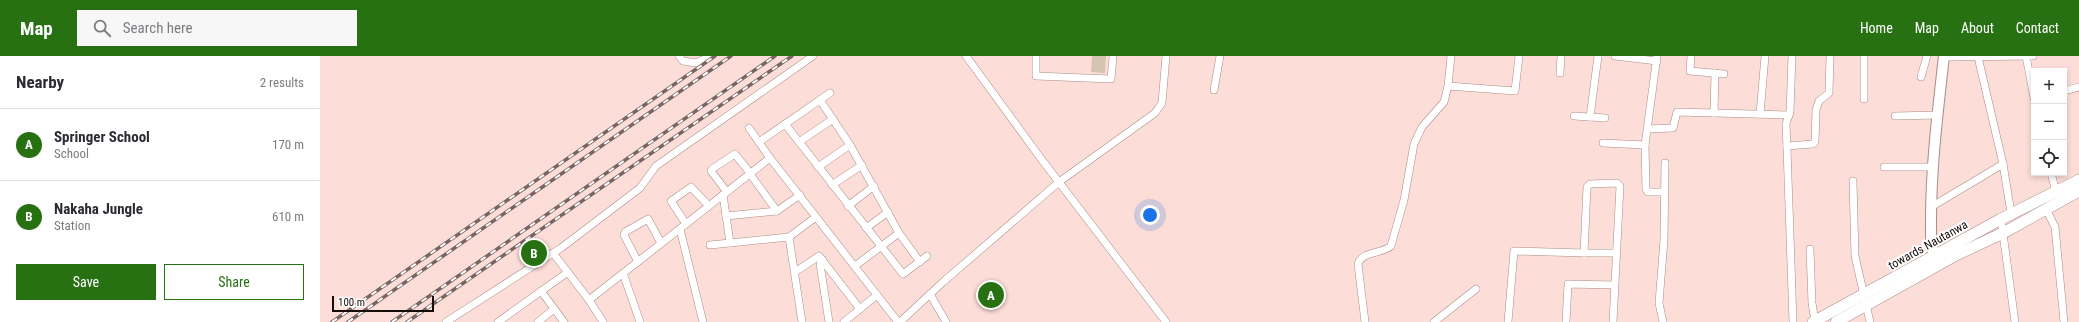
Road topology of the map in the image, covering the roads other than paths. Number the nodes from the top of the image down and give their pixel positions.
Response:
1 (679, 56) edge
2 (711, 56) edge
3 (813, 56) edge
4 (966, 56) edge
5 (1036, 56) edge
6 (1112, 56) edge
7 (1166, 56) edge
8 (1220, 56) edge
9 (1451, 56) edge
10 (1519, 56) edge
11 (1561, 56) edge
12 (1598, 56) edge
13 (1614, 56) edge
14 (1690, 56) edge
15 (1765, 56) edge
16 (1792, 56) edge
17 (1830, 56) edge
18 (1864, 56) edge
19 (1927, 56) edge
20 (2028, 56) edge
21 (1944, 57) edge
22 (1657, 58) edge
23 (1978, 58) junction
24 (1560, 73) dead end
25 (1715, 73) junction
26 (1724, 74) dead end
27 (1921, 77) dead end
28 (2031, 77) edge
29 (1448, 86) junction
30 (2079, 87) edge
31 (1214, 90) dead end
32 (2067, 90) edge
33 (830, 93) dead end
34 (820, 100) junction
35 (1864, 100) dead end
36 (1714, 113) junction
37 (1760, 114) junction
38 (1789, 115) junction
39 (1938, 115) junction
40 (1574, 116) dead end
41 (1895, 116) dead end
42 (1590, 117) junction
43 (1605, 118) dead end
44 (833, 119) junction
45 (785, 124) junction
46 (749, 128) dead end
47 (1648, 129) junction
48 (759, 142) junction
49 (799, 142) junction
50 (1604, 142) dead end
51 (850, 145) junction
52 (1645, 145) junction
53 (1787, 146) junction
54 (770, 158) junction
55 (1665, 163) dead end
56 (2003, 164) junction
57 (862, 165) junction
58 (818, 167) junction
59 (1884, 167) dead end
60 (1932, 167) junction
61 (750, 174) junction
62 (2052, 176) edge
63 (2079, 180) edge
64 (1853, 181) dead end
65 (1059, 182) junction
66 (832, 185) junction
67 (874, 186) junction
68 (2079, 191) edge
69 (1665, 192) junction
70 (2056, 192) junction
71 (725, 193) junction
72 (800, 195) junction
73 (708, 206) junction
74 (848, 206) junction
75 (1931, 207) junction
76 (2046, 209) junction
77 (777, 211) junction
78 (888, 212) junction
79 (2011, 213) junction
80 (726, 216) junction
81 (816, 216) junction
82 (2001, 219) junction
83 (683, 226) junction
84 (866, 228) junction
85 (899, 233) junction
86 (2003, 233) junction
87 (789, 237) junction
88 (662, 243) junction
89 (730, 243) junction
90 (710, 245) dead end
91 (880, 247) junction
92 (1810, 249) dead end
93 (553, 253) junction
94 (1584, 253) junction
95 (1616, 253) junction
96 (927, 256) dead end
97 (822, 259) junction
98 (1936, 261) junction
99 (638, 262) junction
100 (920, 262) junction
101 (855, 266) junction
102 (568, 272) junction
103 (795, 272) junction
104 (623, 273) junction
105 (1614, 285) junction
106 (1476, 289) dead end
107 (541, 291) junction
108 (930, 294) junction
109 (877, 295) junction
110 (589, 300) junction
111 (1864, 301) junction
112 (860, 308) junction
113 (554, 309) junction
114 (1814, 321) edge
115 (446, 322) edge
116 (498, 322) edge
117 (538, 322) edge
118 (564, 322) edge
119 (603, 322) edge
120 (640, 322) edge
121 (703, 322) edge
122 (802, 322) edge
123 (829, 322) edge
124 (844, 322) edge
125 (899, 322) edge
126 (946, 322) edge
127 (1166, 322) edge
128 (1365, 322) edge
129 (1434, 322) edge
130 (1508, 322) edge
131 (1566, 322) edge
132 (1613, 322) edge
133 (1663, 322) edge
134 (1793, 322) edge
135 (1836, 322) edge
136 (1870, 322) edge
137 (2015, 322) edge
138 (2064, 322) edge

1 - 2 street
3 - 93 street
4 - 65 street
5 - 6 street
7 - 65 street
8 - 31 street
9 - 29 street
10 - 29 street
11 - 24 street
12 - 42 street
13 - 22 street
14 - 25 street
15 - 37 street
16 - 38 street
17 - 53 street
18 - 35 street
19 - 27 street
20 - 23 street
20 - 28 street
21 - 23 street
21 - 39 street
22 - 47 street
23 - 56 street
25 - 26 street
25 - 36 street
29 - 128 street
30 - 32 street
33 - 34 street
34 - 44 street
34 - 45 street
36 - 37 street
36 - 47 street
37 - 38 street
38 - 53 street
39 - 41 street
39 - 60 street
40 - 42 street
42 - 43 street
44 - 49 street
44 - 51 street
45 - 48 street
45 - 49 street
46 - 48 street
47 - 52 street
48 - 54 street
49 - 58 street
50 - 52 street
51 - 57 street
51 - 58 street
52 - 69 street
53 - 134 street
54 - 61 street
54 - 72 street
55 - 69 street
56 - 75 street
56 - 79 street
57 - 66 street
57 - 67 street
58 - 66 street
59 - 60 street
60 - 75 street
61 - 71 street
61 - 71 street
61 - 77 street
62 - 70 street
63 - 70 main road, towards Nautanwa
64 - 111 street
65 - 108 street
65 - 127 street
66 - 74 street
67 - 74 street
67 - 78 street
68 - 76 main road
69 - 133 street
70 - 79 main road, towards Nautanwa
71 - 73 street
71 - 80 street
72 - 77 street
72 - 81 street
73 - 83 street
73 - 83 street
74 - 84 street
75 - 98 street
76 - 86 main road
76 - 138 street
77 - 80 street
78 - 84 street
78 - 85 street
79 - 82 main road, towards Nautanwa
80 - 89 street
81 - 87 street
81 - 101 street
82 - 86 street
82 - 98 main road, towards Nautanwa
83 - 88 street
83 - 121 street
84 - 91 street
85 - 91 street
85 - 100 street
86 - 98 main road
86 - 137 street
87 - 89 street
87 - 103 street
88 - 99 street
88 - 99 street
89 - 90 street
91 - 100 street
91 - 101 street
92 - 114 street
93 - 102 street
93 - 115 street
94 - 95 street
94 - 95 street
94 - 130 street
95 - 105 street
96 - 100 street
97 - 103 street
97 - 112 street
97 - 123 street
98 - 111 main road, towards Nautanwa
99 - 104 street
101 - 109 street
102 - 107 street
102 - 110 street
103 - 122 street
104 - 110 street
104 - 120 street
105 - 131 street
105 - 132 street
106 - 129 street
107 - 113 street
107 - 116 street
108 - 125 street
108 - 126 street
109 - 112 street
109 - 125 street
110 - 119 street
111 - 114 main road, towards Nautanwa
111 - 135 main road
111 - 136 street
112 - 124 street
113 - 117 street
113 - 118 street

